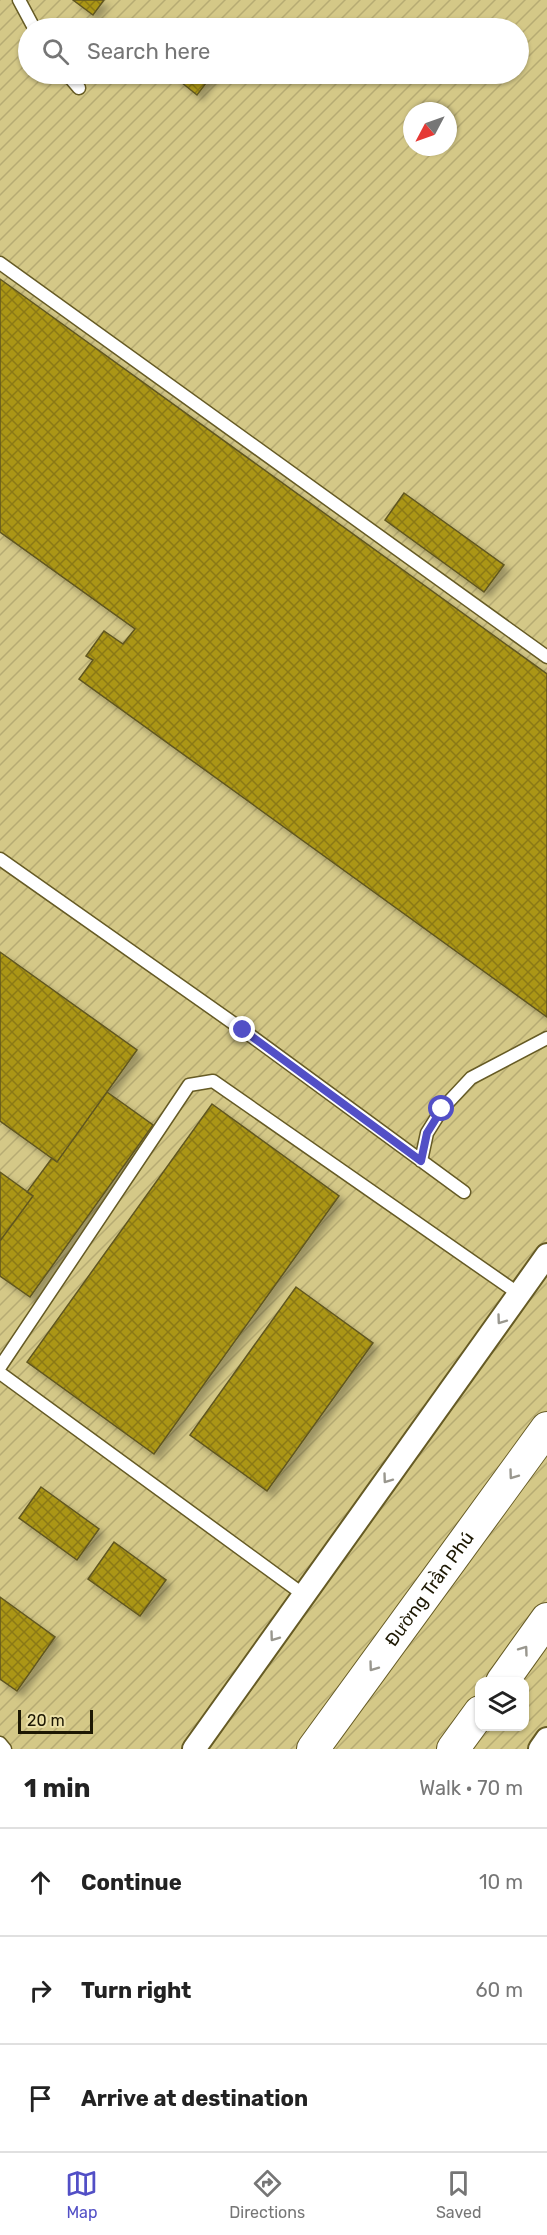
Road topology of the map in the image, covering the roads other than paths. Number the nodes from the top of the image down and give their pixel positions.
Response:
1 (19, 0) edge
2 (29, 18) edge
3 (76, 84) edge
4 (79, 88) dead end
5 (0, 263) edge
6 (547, 657) edge
7 (0, 860) edge
8 (547, 1038) edge
9 (421, 1161) junction
10 (464, 1192) dead end
11 (547, 1256) edge
12 (519, 1294) junction
13 (0, 1367) edge
14 (0, 1373) edge
15 (547, 1428) edge
16 (304, 1595) junction
17 (547, 1619) edge
18 (506, 1677) edge
19 (475, 1719) edge
20 (547, 1739) edge
21 (0, 1743) edge
22 (5, 1749) edge
23 (194, 1749) edge
24 (313, 1749) edge
25 (453, 1749) edge
26 (540, 1749) edge

1 - 2 lane
3 - 4 lane
5 - 6 lane
7 - 9 lane
8 - 9 lane
9 - 10 lane
11 - 12 street
12 - 13 lane
12 -> 16 street
14 - 16 lane
15 -> 24 main road, Đường Trần Phú
16 -> 23 street
18 -> 17 main road
19 - 25 main road
20 - 26 street
21 - 22 lane

